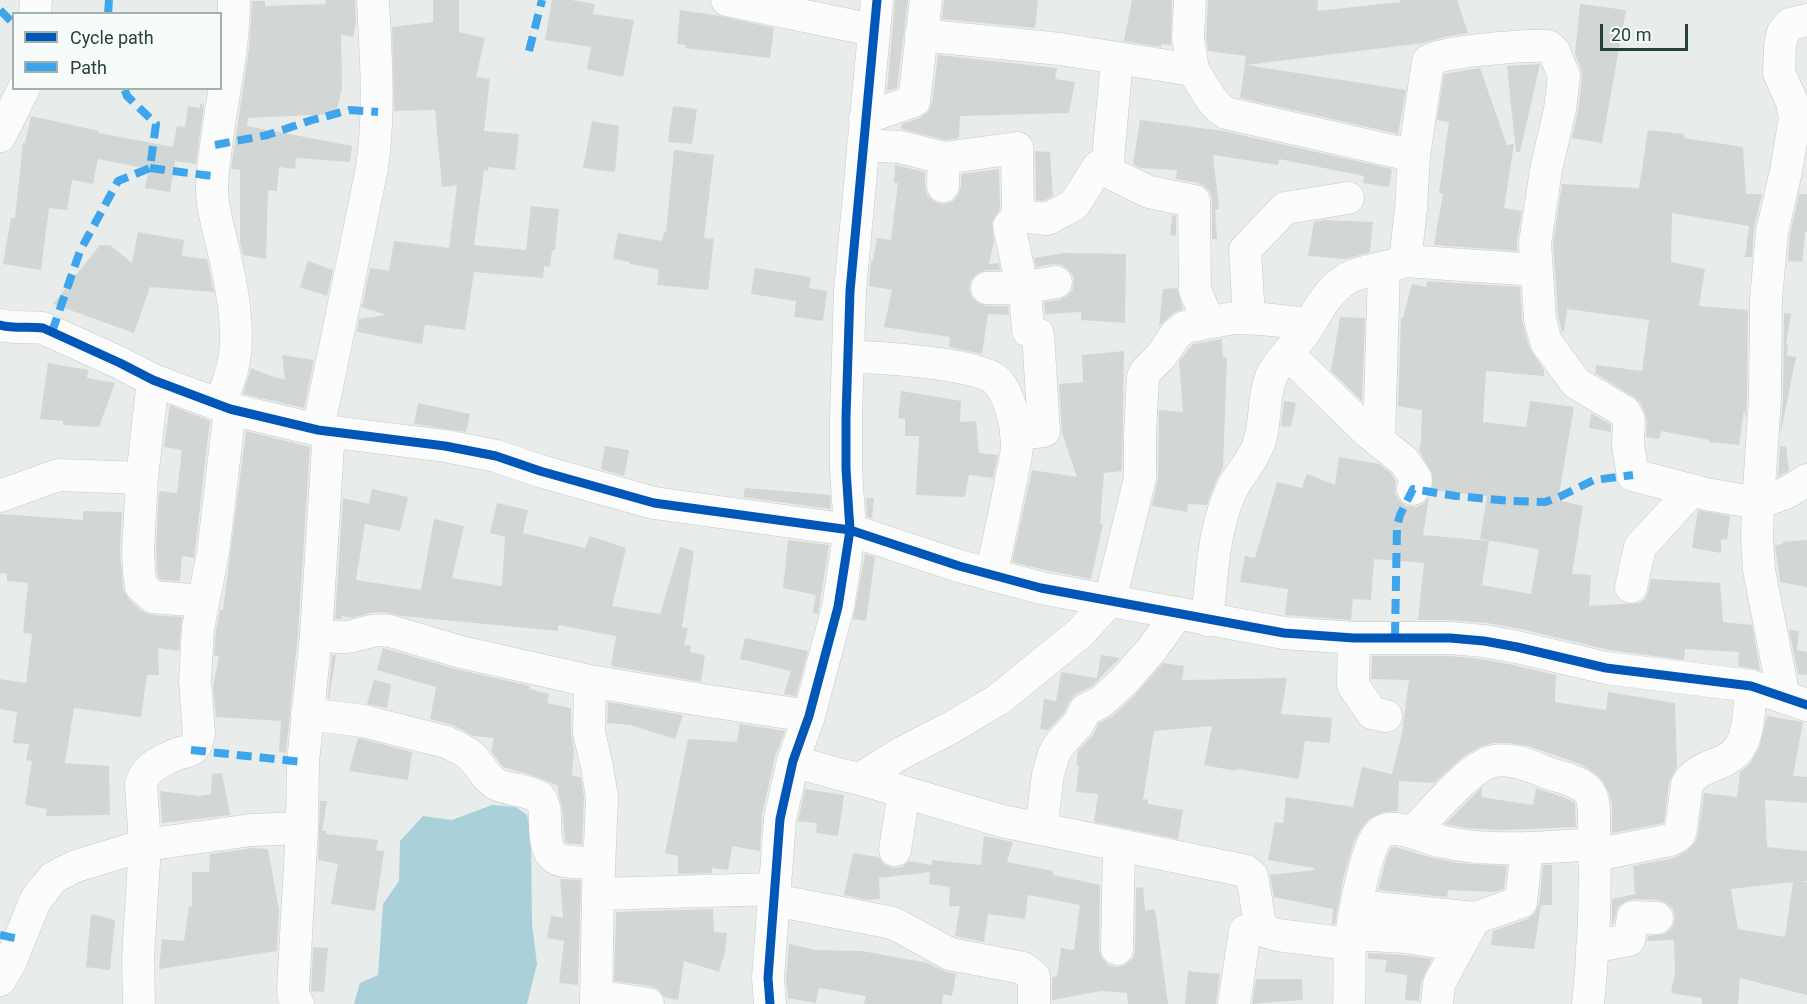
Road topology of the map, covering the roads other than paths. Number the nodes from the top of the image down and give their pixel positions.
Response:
1 (234, 0) edge
2 (373, 0) edge
3 (727, 0) edge
4 (926, 0) edge
5 (1191, 0) edge
6 (875, 15) edge
7 (1807, 20) edge
8 (921, 34) junction
9 (1117, 59) junction
10 (1193, 70) junction
11 (23, 90) edge
12 (864, 132) junction
13 (0, 136) edge
14 (1414, 156) junction
15 (1107, 171) junction
16 (1348, 198) dead end
17 (1018, 216) junction
18 (1395, 265) junction
19 (1536, 270) junction
20 (1056, 282) dead end
21 (987, 288) dead end
22 (1022, 288) junction
23 (1249, 318) junction
24 (1208, 321) junction
25 (1310, 324) junction
26 (0, 325) edge
27 (1288, 354) junction
28 (848, 357) junction
29 (153, 380) junction
30 (225, 407) junction
31 (324, 430) junction
32 (1016, 434) junction
33 (1379, 441) junction
34 (142, 478) junction
35 (1807, 480) edge
36 (1413, 489) dead end
37 (1692, 490) junction
38 (0, 496) edge
39 (1758, 503) junction
40 (849, 530) junction
41 (991, 575) junction
42 (1631, 587) dead end
43 (1110, 600) junction
44 (202, 601) junction
45 (1192, 616) junction
46 (316, 634) junction
47 (1354, 638) junction
48 (590, 681) junction
49 (1751, 686) junction
50 (1796, 701) edge
51 (307, 714) junction
52 (809, 716) junction
53 (1386, 716) dead end
54 (793, 761) junction
55 (860, 779) junction
56 (904, 792) junction
57 (302, 828) junction
58 (1041, 829) junction
59 (1413, 832) junction
60 (145, 845) junction
61 (1119, 845) junction
62 (1527, 848) junction
63 (895, 850) dead end
64 (1595, 850) junction
65 (598, 879) junction
66 (775, 894) junction
67 (1475, 918) junction
68 (1657, 918) dead end
69 (1260, 927) junction
70 (1353, 928) junction
71 (1592, 946) junction
72 (1118, 949) dead end
73 (1454, 956) junction
74 (0, 980) edge
75 (596, 1000) edge
76 (139, 1004) edge
77 (298, 1004) edge
78 (648, 1004) edge
79 (770, 1004) edge
80 (1034, 1004) edge
81 (1234, 1004) edge
82 (1349, 1004) edge
83 (1437, 1004) edge
84 (1588, 1004) edge

1 - 30 street
2 - 31 street
3 - 6 street
4 - 8 street
5 - 10 street
6 - 12 street
7 - 39 street
8 - 9 street
8 - 12 street
9 - 10 street
9 - 15 street
10 - 14 street
11 - 13 street
12 - 17 street
12 - 28 street
14 - 18 street
14 - 19 street
15 - 17 street
15 - 24 street
16 - 23 street
17 - 22 street
18 - 19 street
18 - 25 street
18 - 33 street
19 - 37 street
20 - 22 street
21 - 22 street
22 - 32 street
23 - 24 street
23 - 25 street
24 - 43 street
25 - 27 street
26 - 29 street
27 - 33 street
27 - 45 street
28 - 32 street
28 - 40 street
29 - 30 street
29 - 34 street
30 - 31 street
30 - 44 street
31 - 40 street
31 - 46 street
32 - 41 street
33 - 36 street
34 - 38 street
34 - 44 street
35 - 39 street
37 - 39 street
37 - 42 street
39 - 50 street
40 - 41 street
40 - 52 street
41 - 43 street
43 - 45 street
43 - 55 street
44 - 60 street
45 - 47 street
45 - 58 street
46 - 48 street
46 - 51 street
47 - 49 street
47 - 53 street
48 - 52 street
48 - 65 street
49 - 50 street
49 - 64 street
51 - 57 street
51 - 65 street
52 - 54 street
54 - 55 street
54 - 66 street
55 - 56 street
56 - 58 street
56 - 63 street
57 - 60 street
57 - 77 street
58 - 61 street
59 - 62 street
59 - 64 street
59 - 70 street
60 - 74 street
60 - 76 street
61 - 69 street
61 - 72 street
62 - 64 street
62 - 67 street
64 - 71 street
65 - 66 street
65 - 75 street
66 - 79 street
66 - 80 street
67 - 70 street
67 - 73 street
68 - 71 street
69 - 70 street
69 - 81 street
70 - 73 street
70 - 82 street
71 - 84 street
73 - 83 street
75 - 78 street

